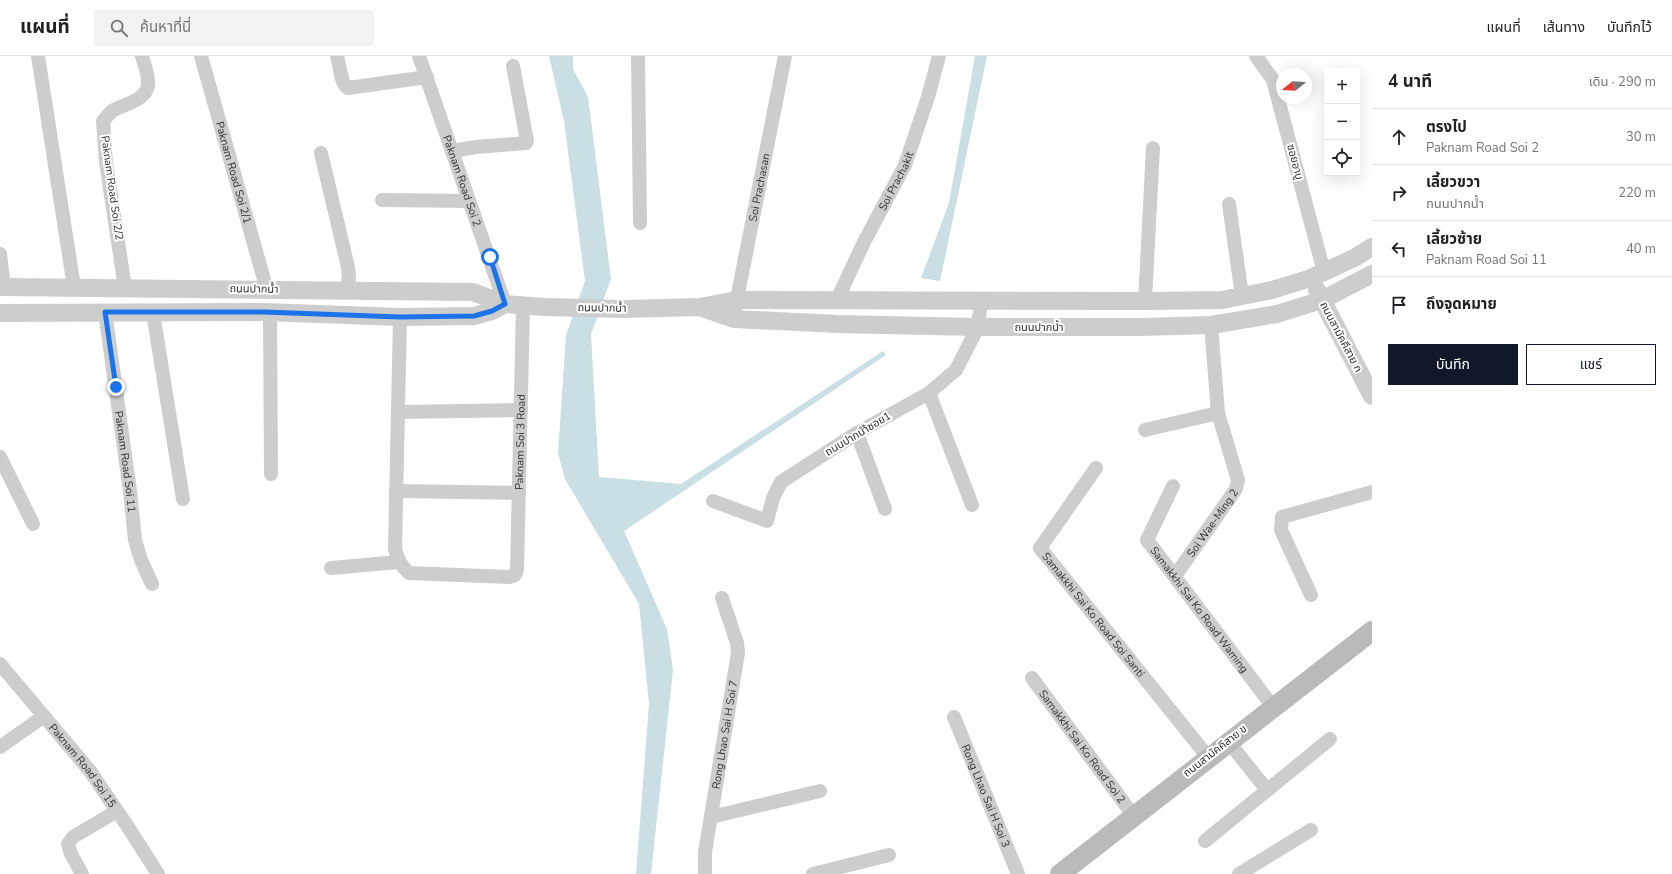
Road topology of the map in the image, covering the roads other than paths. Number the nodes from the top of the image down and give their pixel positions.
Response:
1 (38, 56) edge
2 (142, 56) edge
3 (337, 56) edge
4 (419, 56) edge
5 (638, 56) edge
6 (785, 56) edge
7 (939, 56) edge
8 (1256, 56) edge
9 (206, 57) edge
10 (513, 66) dead end
11 (427, 77) junction
12 (1153, 148) dead end
13 (452, 151) junction
14 (321, 153) dead end
15 (382, 200) dead end
16 (469, 201) junction
17 (1229, 204) dead end
18 (640, 223) dead end
19 (1372, 246) edge
20 (0, 254) edge
21 (1372, 274) edge
22 (1318, 275) junction
23 (2, 287) edge
24 (52, 287) junction
25 (74, 287) junction
26 (125, 288) junction
27 (347, 289) junction
28 (267, 290) junction
29 (1242, 296) junction
30 (736, 300) junction
31 (837, 300) junction
32 (1322, 300) junction
33 (981, 301) junction
34 (1145, 302) junction
35 (514, 305) junction
36 (700, 307) junction
37 (105, 312) junction
38 (0, 313) edge
39 (54, 313) junction
40 (153, 313) junction
41 (270, 313) junction
42 (400, 317) junction
43 (734, 319) junction
44 (1211, 325) junction
45 (978, 327) junction
46 (929, 392) junction
47 (1372, 396) edge
48 (521, 410) junction
49 (399, 412) junction
50 (1218, 413) junction
51 (1145, 430) dead end
52 (857, 433) junction
53 (0, 456) edge
54 (1096, 468) dead end
55 (271, 474) dead end
56 (1173, 486) dead end
57 (396, 491) junction
58 (1372, 492) edge
59 (519, 493) junction
60 (183, 498) dead end
61 (713, 501) dead end
62 (972, 505) dead end
63 (885, 509) dead end
64 (33, 524) dead end
65 (399, 562) junction
66 (331, 568) dead end
67 (1175, 576) junction
68 (152, 584) dead end
69 (1311, 595) dead end
70 (722, 598) dead end
71 (1372, 631) edge
72 (0, 664) edge
73 (1032, 678) dead end
74 (1273, 707) junction
75 (44, 716) junction
76 (954, 717) dead end
77 (1330, 739) dead end
78 (1228, 741) junction
79 (0, 748) edge
80 (1208, 757) junction
81 (1267, 790) junction
82 (820, 791) dead end
83 (117, 811) junction
84 (1133, 816) junction
85 (711, 817) junction
86 (1311, 830) dead end
87 (1205, 842) dead end
88 (889, 855) dead end
89 (1063, 873) edge
90 (82, 874) edge
91 (158, 874) edge
92 (704, 874) edge
93 (813, 874) edge
94 (1018, 874) edge
95 (1239, 874) edge

1 - 25 street
2 - 26 street, Paknam Road Soi 2/2
3 - 11 street
4 - 11 street, Paknam Road Soi 2
5 - 18 street
6 - 30 street, Soi Prachasan
7 - 31 street, Soi Prachakit
8 - 22 street, ซอยอาบู
9 - 28 street, Paknam Road Soi 2/1
10 - 13 street
11 - 13 street, Paknam Road Soi 2
12 - 34 street
13 - 16 street, Paknam Road Soi 2
14 - 27 street
15 - 16 street
16 - 35 street, Paknam Road Soi 2
17 - 29 street
19 - 22 street, ถนนปากน้ำ
20 - 23 street
21 - 32 street, ถนนปากน้ำ
22 - 29 street, ถนนปากน้ำ
22 - 32 street, ถนนสามัคคีสาย ก
23 - 24 street, ถนนปากน้ำ
24 - 25 street, ถนนปากน้ำ
24 - 39 street
25 - 26 street, ถนนปากน้ำ
26 - 28 street, ถนนปากน้ำ
27 - 28 street, ถนนปากน้ำ
27 - 35 street, ถนนปากน้ำ
29 - 34 street, ถนนปากน้ำ
30 - 31 street, ถนนปากน้ำ
30 - 36 street, ถนนปากน้ำ
30 - 43 street, Soi Prachasan
31 - 33 street, ถนนปากน้ำ
32 - 44 street, ถนนปากน้ำ
32 - 47 street, ถนนสามัคคีสาย ก
33 - 34 street, ถนนปากน้ำ
33 - 45 street, ถนนปากนำ้ซอย1
35 - 36 street, ถนนปากน้ำ
35 - 42 street, ถนนปากน้ำ
35 - 48 street, Paknam Soi 3 Road
36 - 43 street, ถนนปากน้ำ
37 - 39 street, ถนนปากน้ำ
37 - 40 street, ถนนปากน้ำ
37 - 68 street, Paknam Road Soi 11
38 - 39 street, ถนนปากน้ำ
40 - 41 street, ถนนปากน้ำ
40 - 60 street
41 - 42 street, ถนนปากน้ำ
41 - 55 street
42 - 49 street
43 - 45 street, ถนนปากน้ำ
44 - 45 street, ถนนปากน้ำ
44 - 50 street, Soi Wae-Ming 2
45 - 46 street, ถนนปากนำ้ซอย1
46 - 52 street, ถนนปากนำ้ซอย1
46 - 62 street
48 - 49 street
48 - 59 street, Paknam Soi 3 Road
49 - 57 street
50 - 51 street
50 - 67 street, Soi Wae-Ming 2
52 - 61 street, ถนนปากนำ้ซอย1
52 - 63 street
53 - 64 street
54 - 80 street, Samakkhi Sai Ko Road Soi Santi
56 - 67 street, Samakkhi Sai Ko Road Waming
57 - 59 street
57 - 65 street
58 - 69 street
59 - 65 street, Paknam Soi 3 Road
65 - 66 street
67 - 74 street, Samakkhi Sai Ko Road Waming
70 - 85 street, Rong Lhao Sai H Soi 7
71 - 74 main road, ถนนสามัคคีสาย ข
72 - 75 street, Paknam Road Soi 15
73 - 84 street, Samakkhi Sai Ko Road Soi 2
74 - 78 main road, ถนนสามัคคีสาย ข
75 - 79 street
75 - 83 street, Paknam Road Soi 15
76 - 94 street, Rong Lhao Sai H Soi 3
77 - 81 street
78 - 80 main road, ถนนสามัคคีสาย ข
78 - 81 street
80 - 84 main road, ถนนสามัคคีสาย ข
81 - 87 street
82 - 85 street
83 - 90 street
83 - 91 street, Paknam Road Soi 15
84 - 89 main road, ถนนสามัคคีสาย ข
85 - 92 street, Rong Lhao Sai H Soi 7
86 - 95 street
88 - 93 street

